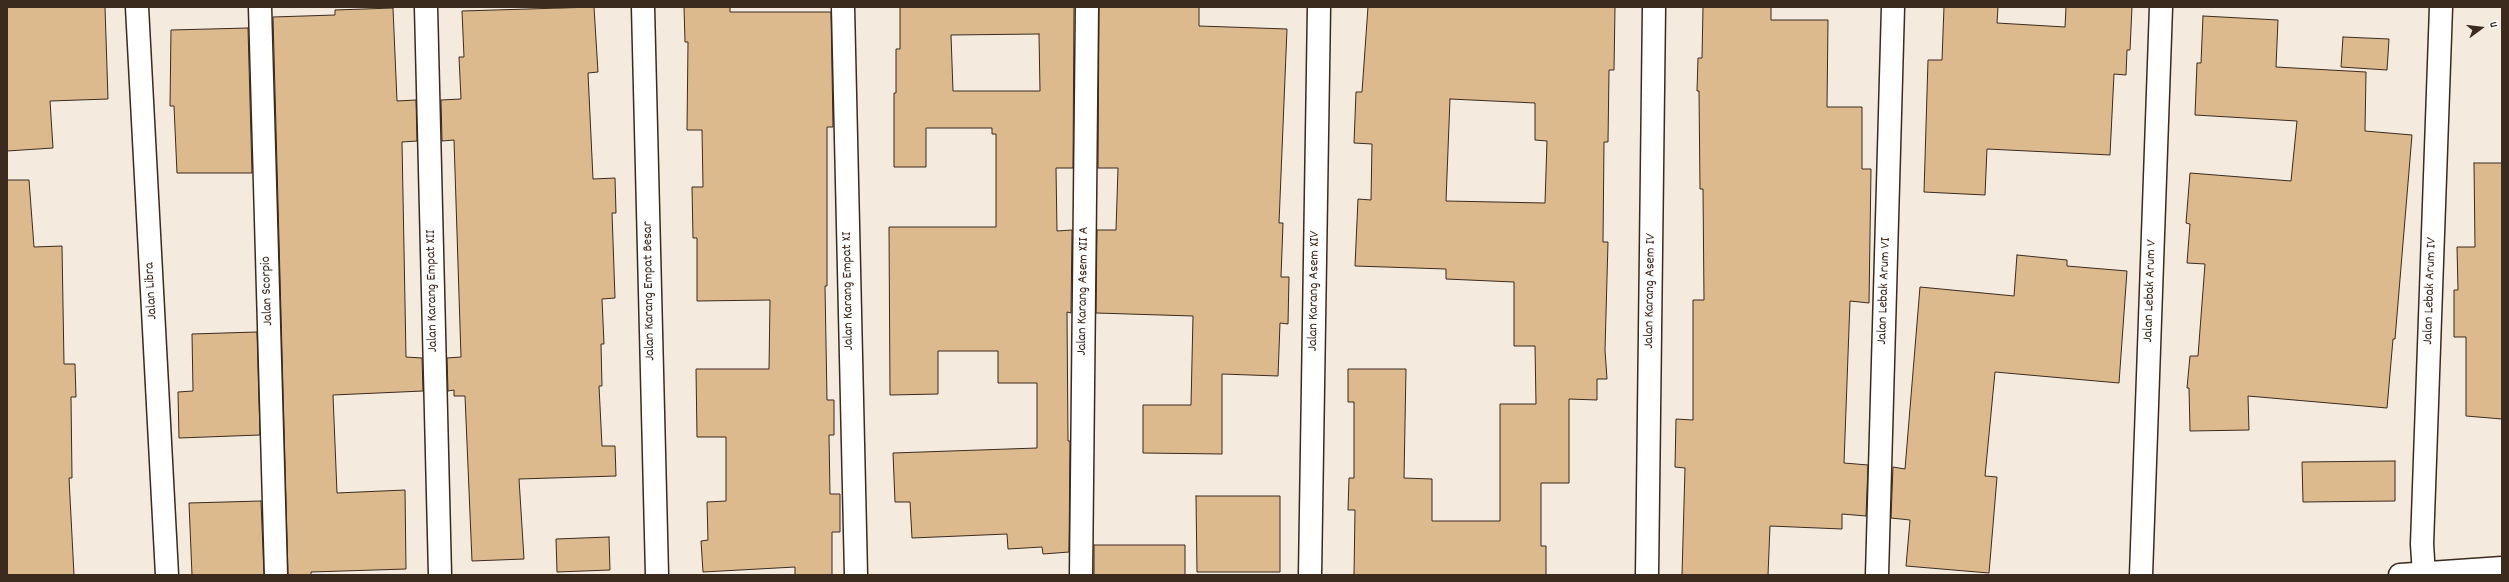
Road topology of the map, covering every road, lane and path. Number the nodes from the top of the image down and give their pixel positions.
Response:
1 (137, 7) edge
2 (260, 7) edge
3 (426, 7) edge
4 (643, 7) edge
5 (843, 7) edge
6 (1087, 7) edge
7 (1319, 7) edge
8 (1654, 7) edge
9 (1893, 7) edge
10 (2161, 7) edge
11 (2441, 7) edge
12 (2502, 568) edge
13 (2424, 574) edge
14 (167, 575) edge
15 (276, 575) edge
16 (440, 575) edge
17 (657, 575) edge
18 (856, 575) edge
19 (1081, 575) edge
20 (1310, 575) edge
21 (1647, 575) edge
22 (1877, 575) edge
23 (2141, 575) edge
24 (2400, 575) edge

1 - 14 street, Jalan Libra
2 - 15 street, Jalan Scorpio
3 - 16 street, Jalan Karang Empat XII
4 - 17 street, Jalan Karang Empat Besar
5 - 18 street, Jalan Karang Empat XI
6 - 19 street, Jalan Karang Asem XII A
7 - 20 street, Jalan Karang Asem XIV
8 - 21 street, Jalan Karang Asem IV
9 - 22 street, Jalan Lebak Arum VI
10 - 23 street, Jalan Lebak Arum V
11 - 13 street, Jalan Lebak Arum IV
12 - 13 street
13 - 24 street

